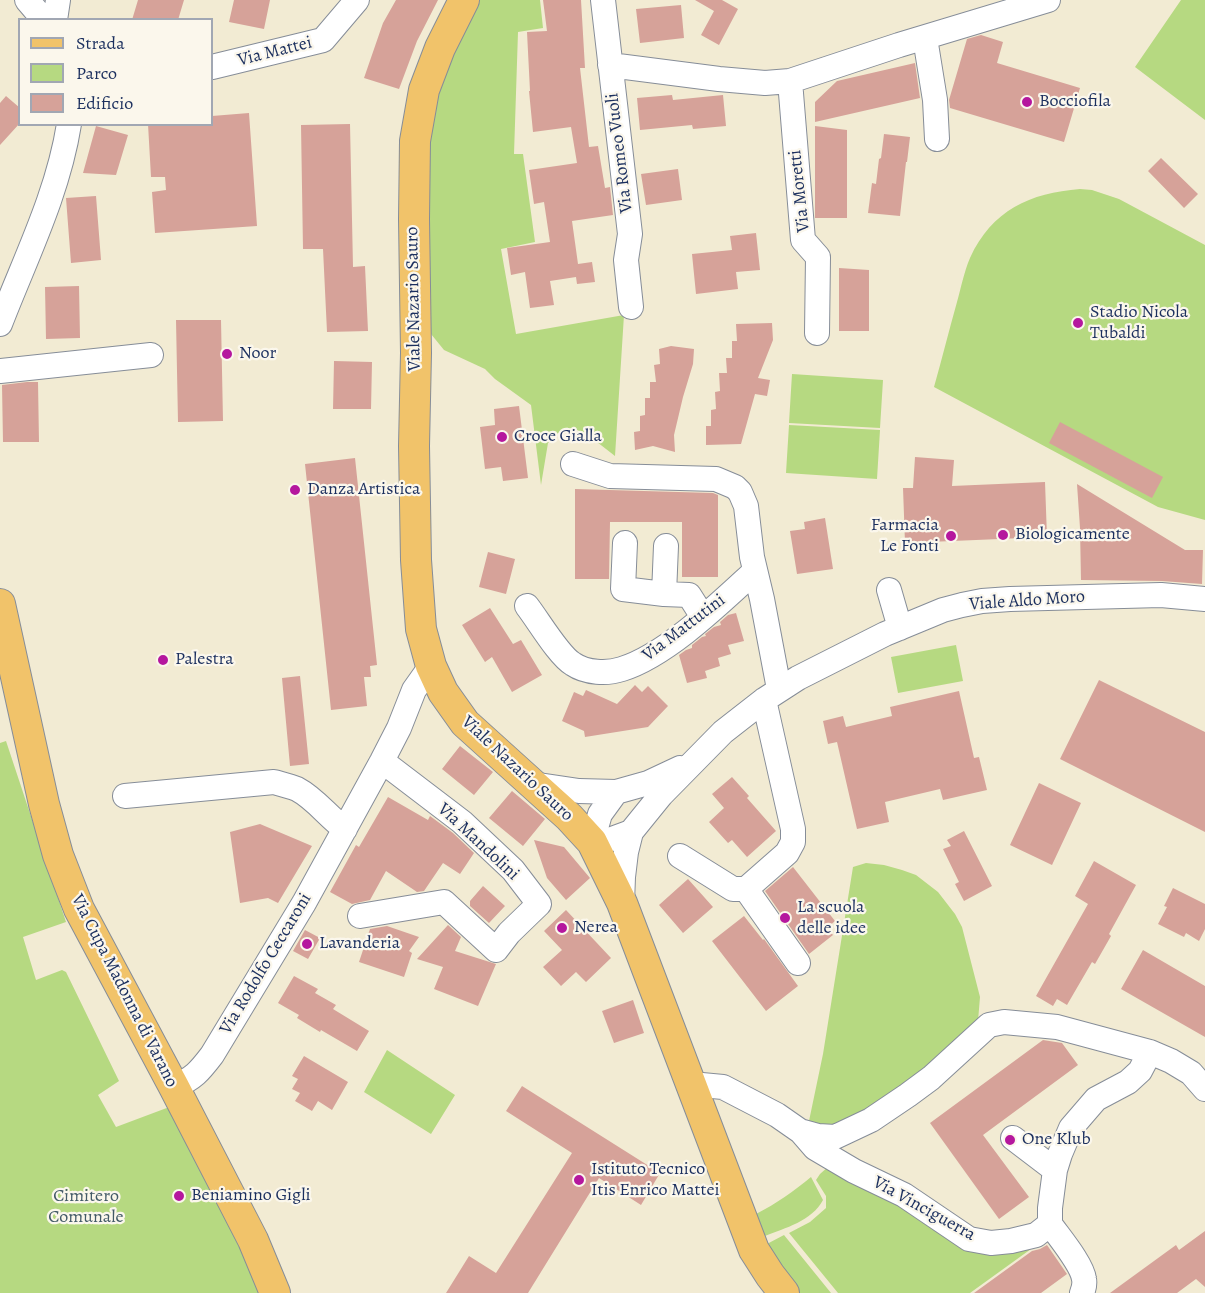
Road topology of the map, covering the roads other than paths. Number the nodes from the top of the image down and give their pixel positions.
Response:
1 (27, 0) edge
2 (58, 0) edge
3 (357, 0) edge
4 (464, 0) edge
5 (603, 0) edge
6 (1048, 0) edge
7 (42, 18) edge
8 (55, 18) edge
9 (926, 38) junction
10 (610, 65) junction
11 (213, 67) edge
12 (790, 81) junction
13 (69, 126) edge
14 (937, 139) dead end
15 (9, 277) edge
16 (631, 307) dead end
17 (0, 324) edge
18 (817, 333) dead end
19 (151, 355) dead end
20 (0, 371) edge
21 (573, 464) dead end
22 (625, 543) dead end
23 (666, 546) dead end
24 (755, 571) junction
25 (889, 590) dead end
26 (664, 594) junction
27 (1205, 599) edge
28 (0, 604) edge
29 (527, 606) dead end
30 (703, 617) junction
31 (900, 627) junction
32 (431, 666) junction
33 (772, 694) junction
34 (382, 761) junction
35 (693, 762) junction
36 (532, 784) junction
37 (616, 792) junction
38 (125, 796) dead end
39 (345, 829) junction
40 (631, 832) junction
41 (592, 842) junction
42 (680, 856) dead end
43 (746, 889) junction
44 (622, 903) junction
45 (360, 916) dead end
46 (798, 963) dead end
47 (1150, 1052) junction
48 (691, 1084) junction
49 (174, 1087) junction
50 (1205, 1089) edge
51 (800, 1131) junction
52 (1013, 1138) dead end
53 (1055, 1170) junction
54 (1050, 1224) junction
55 (754, 1250) junction
56 (275, 1293) edge
57 (763, 1293) edge
58 (784, 1293) edge
59 (1082, 1293) edge

1 - 7 street
2 - 8 street
3 - 11 street, Via Mattei
4 - 32 main road, Viale Nazario Sauro
5 - 10 street, Via Romeo Vuoli
6 - 9 street
9 - 12 street
9 - 14 street
10 - 12 street
10 - 16 street, Via Romeo Vuoli
12 - 18 street, Via Moretti
13 - 15 street
15 - 17 street
19 - 20 street
21 - 24 street
22 - 26 street
23 - 26 street
24 - 30 street, Via Mattutini
24 - 33 street
25 - 31 street
26 - 30 street
27 - 31 street, Viale Aldo Moro
28 - 49 main road, Via Cupa Madonna di Varano
29 - 30 street, Via Mattutini
31 - 33 street, Viale Aldo Moro
32 - 34 street, Via Rodolfo Ceccaroni
32 - 36 main road, Viale Nazario Sauro
33 - 35 street, Viale Aldo Moro
33 - 43 street
34 - 39 street, Via Rodolfo Ceccaroni
34 - 45 street, Via Mandolini
35 - 37 street, Viale Aldo Moro
35 - 40 street, Viale Aldo Moro
36 - 37 street, Viale Aldo Moro
36 - 41 main road, Viale Nazario Sauro
37 - 41 street
38 - 39 street
39 - 49 street, Via Rodolfo Ceccaroni
40 - 41 street
40 - 44 street, Viale Aldo Moro
41 - 44 main road, Viale Nazario Sauro
42 - 43 street
43 - 46 street
44 - 48 main road, Viale Nazario Sauro
47 - 50 street
47 - 51 street
47 - 53 street
48 - 51 street
48 - 55 main road, Viale Nazario Sauro
49 - 56 main road, Via Cupa Madonna di Varano
51 - 54 street, Via Vinciguerra
52 - 53 street
53 - 54 street
54 - 59 street
55 - 57 main road
55 - 58 main road, Viale Nazario Sauro

